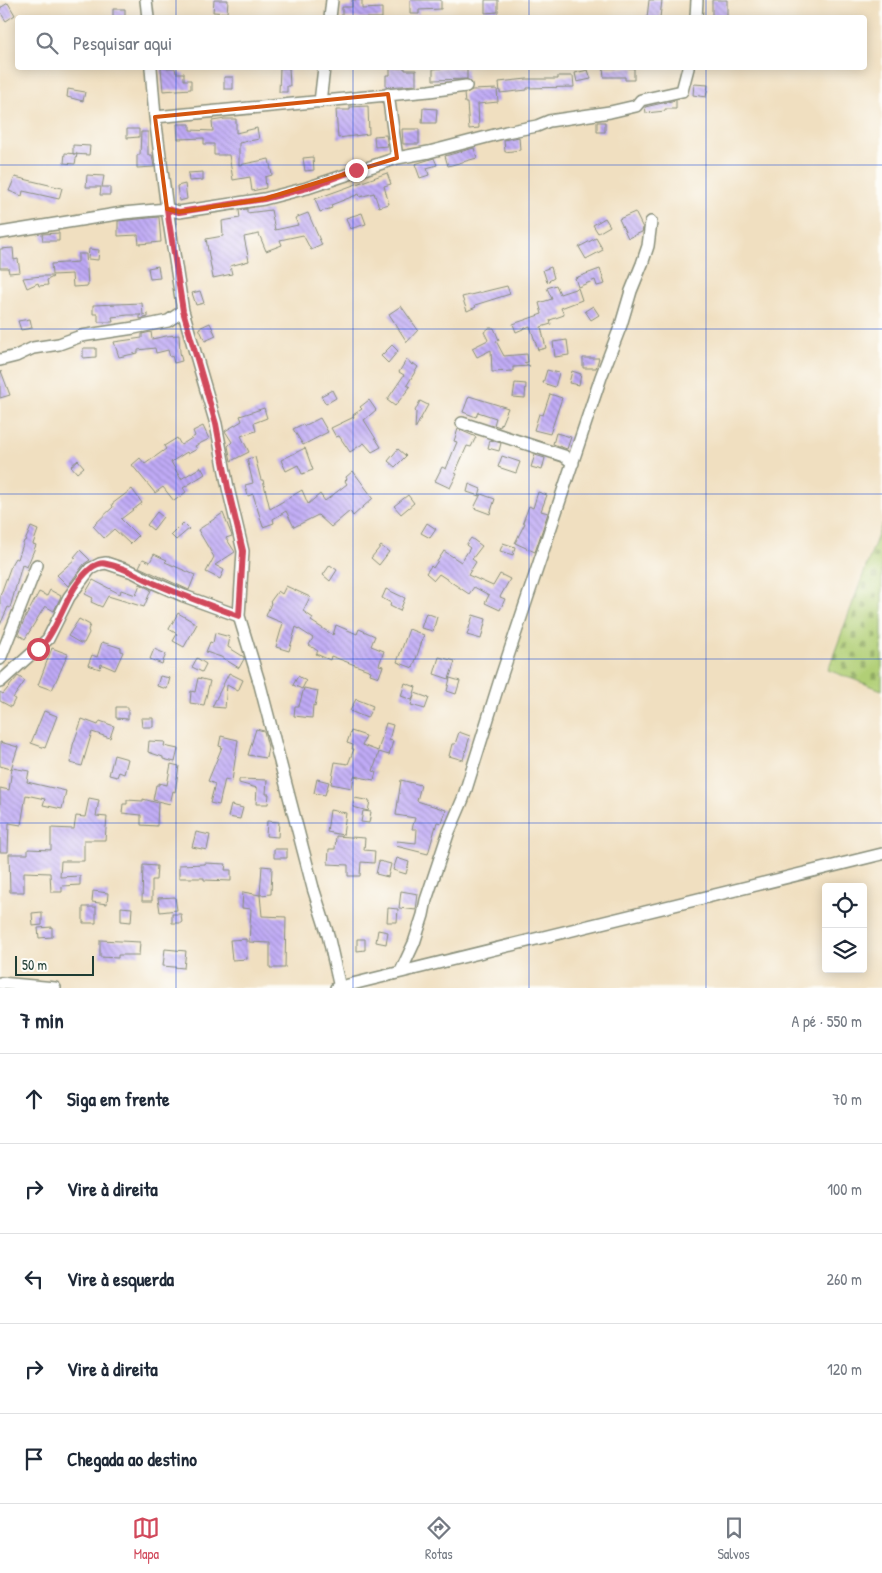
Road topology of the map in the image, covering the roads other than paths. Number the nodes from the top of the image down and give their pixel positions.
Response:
1 (146, 0) edge
2 (332, 0) edge
3 (697, 0) edge
4 (148, 15) edge
5 (330, 15) edge
6 (696, 15) edge
7 (151, 70) edge
8 (324, 70) edge
9 (687, 70) edge
10 (466, 86) dead end
11 (388, 94) junction
12 (320, 102) junction
13 (155, 117) junction
14 (397, 158) junction
15 (167, 209) junction
16 (651, 222) dead end
17 (0, 233) edge
18 (183, 311) junction
19 (0, 360) edge
20 (462, 422) dead end
21 (573, 463) junction
22 (37, 564) dead end
23 (239, 616) junction
24 (0, 659) edge
25 (0, 682) edge
26 (882, 854) edge
27 (401, 971) junction
28 (0, 983) edge
29 (55, 988) edge
30 (339, 988) edge

1 - 4 street
2 - 5 street
3 - 6 street
7 - 13 street
8 - 12 street
9 - 14 street
10 - 11 street
11 - 12 street
11 - 14 street
12 - 13 street
13 - 15 street
14 - 15 street
15 - 17 street
15 - 18 street
16 - 21 street
18 - 19 street
18 - 23 street
20 - 21 street
21 - 27 street
22 - 24 street
23 - 25 street
23 - 30 street
26 - 27 street
27 - 30 street
28 - 29 street

